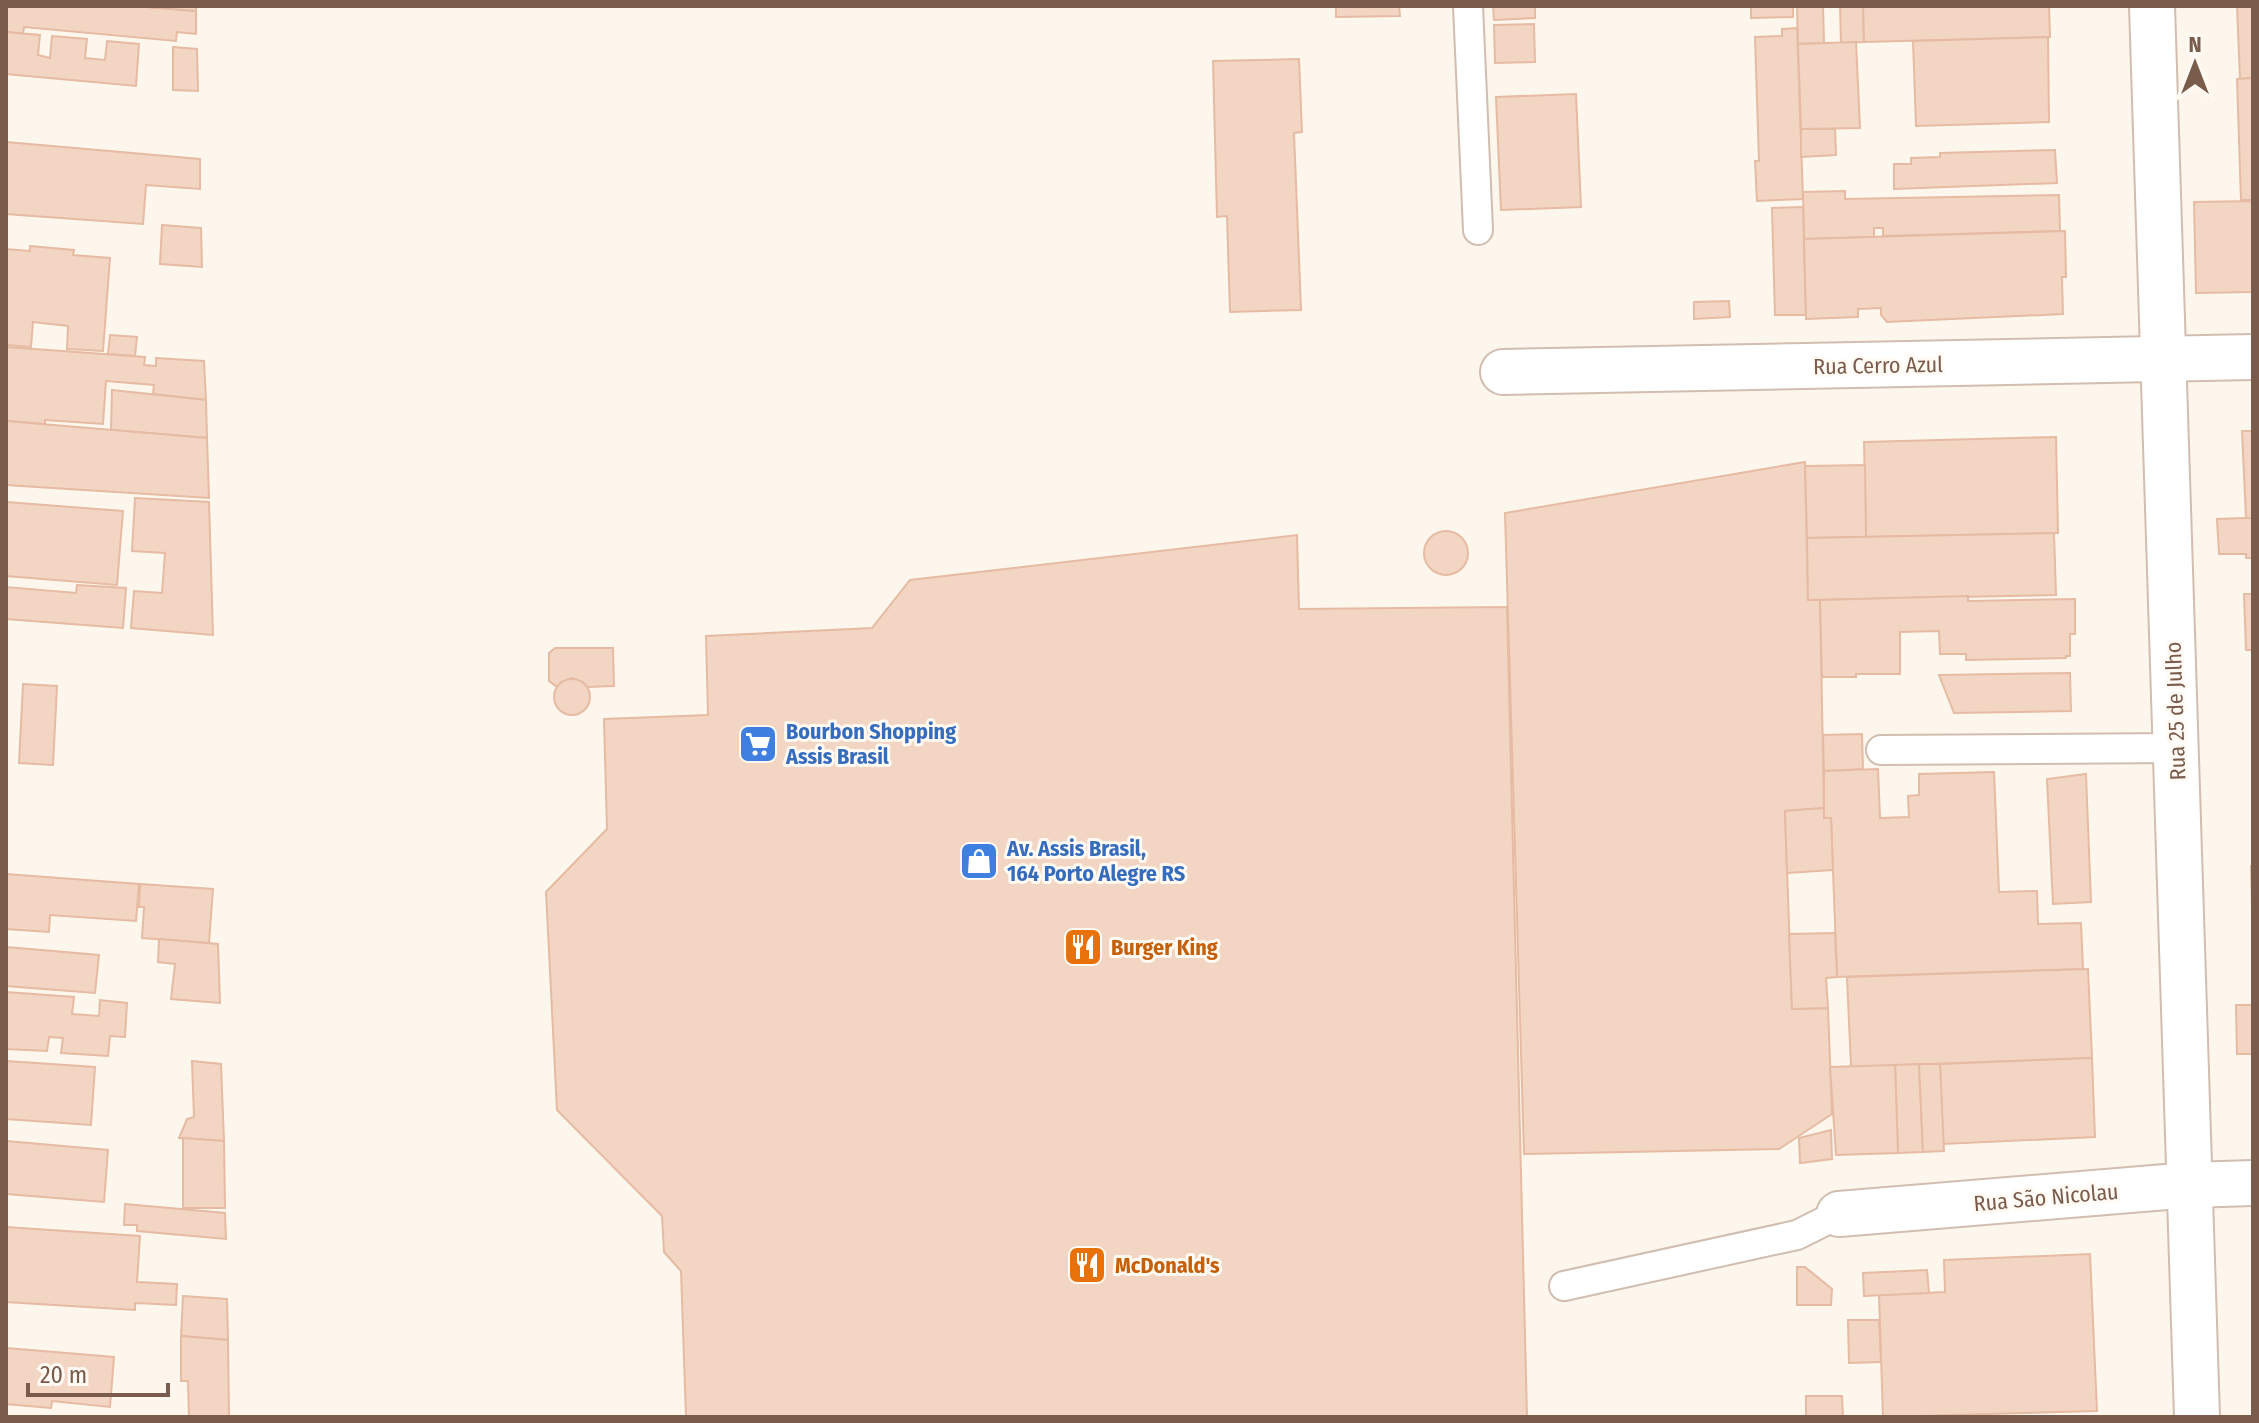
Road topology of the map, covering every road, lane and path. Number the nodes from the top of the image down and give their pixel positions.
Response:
1 (1468, 6) edge
2 (2152, 6) edge
3 (1478, 230) dead end
4 (2253, 357) edge
5 (2164, 360) junction
6 (1503, 372) dead end
7 (2176, 748) junction
8 (1881, 750) dead end
9 (2253, 1183) edge
10 (2190, 1185) junction
11 (1839, 1214) joint
12 (1564, 1286) dead end
13 (2197, 1417) edge

1 - 3 lane
2 - 5 street, Rua 25 de Julho
4 - 5 street, Rua Cerro Azul
5 - 6 street, Rua Cerro Azul
5 - 7 street, Rua 25 de Julho
7 - 8 lane
7 - 10 street, Rua 25 de Julho
9 - 10 street, Rua São Nicolau
10 - 11 street, Rua São Nicolau
10 - 13 street, Rua 25 de Julho
11 - 12 lane

